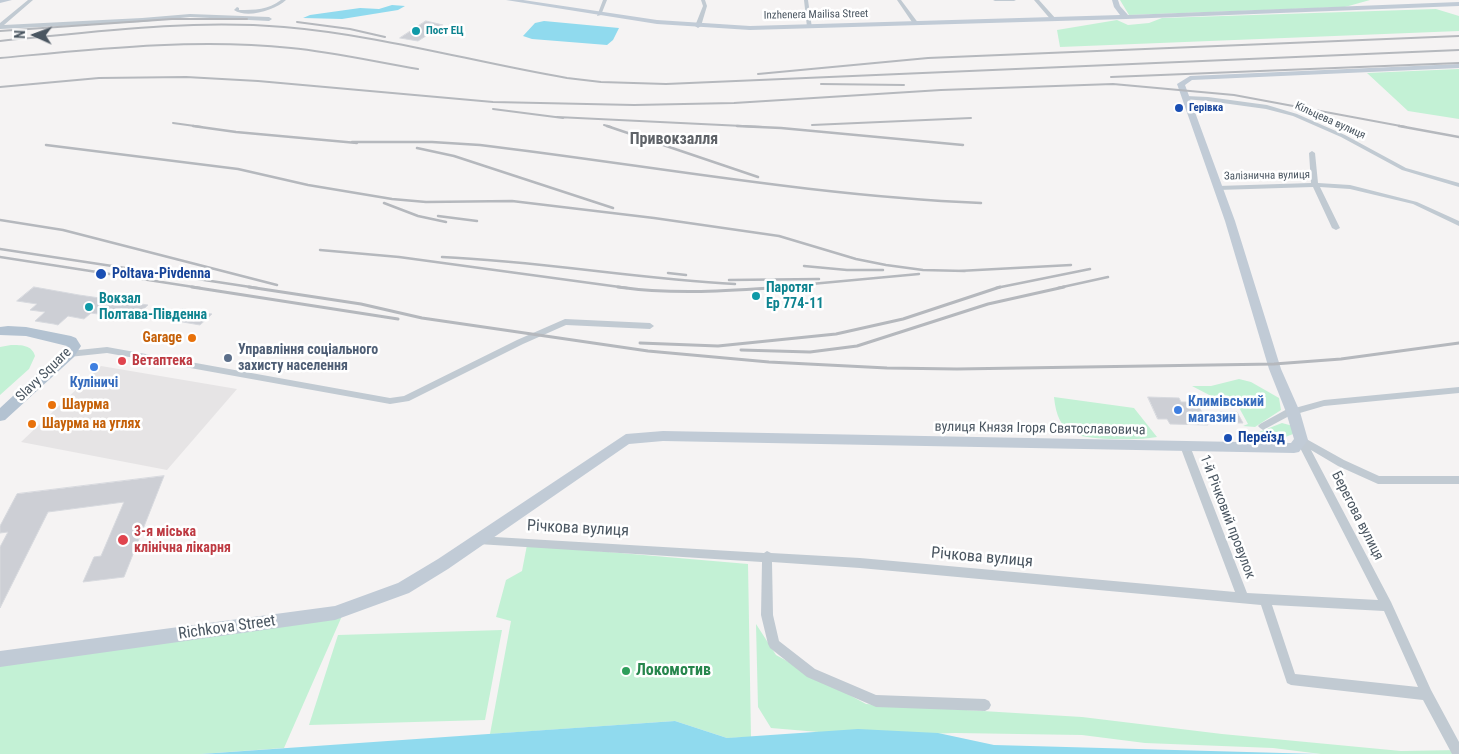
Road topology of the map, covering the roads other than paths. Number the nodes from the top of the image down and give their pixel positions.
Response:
1 (0, 0) edge
2 (9, 0) edge
3 (31, 0) edge
4 (284, 0) edge
5 (510, 0) edge
6 (605, 0) edge
7 (703, 0) edge
8 (806, 0) edge
9 (899, 0) edge
10 (995, 0) edge
11 (1014, 0) edge
12 (1036, 0) edge
13 (1115, 0) edge
14 (1459, 4) edge
15 (237, 8) dead end
16 (599, 14) junction
17 (1126, 18) junction
18 (270, 19) dead end
19 (1054, 20) junction
20 (916, 24) junction
21 (0, 26) edge
22 (698, 26) junction
23 (810, 27) junction
24 (1459, 66) edge
25 (1184, 94) junction
26 (1312, 153) dead end
27 (1316, 185) junction
28 (1459, 186) edge
29 (1218, 188) junction
30 (1459, 224) edge
31 (1336, 228) dead end
32 (650, 326) dead end
33 (0, 331) edge
34 (69, 354) junction
35 (1459, 390) edge
36 (1292, 411) junction
37 (0, 416) edge
38 (1262, 426) dead end
39 (1300, 440) junction
40 (1185, 446) junction
41 (1459, 480) edge
42 (478, 540) junction
43 (767, 556) junction
44 (443, 564) joint
45 (1243, 598) junction
46 (1265, 600) junction
47 (1387, 606) junction
48 (0, 659) edge
49 (1427, 694) junction
50 (985, 705) dead end
51 (1457, 751) dead end

1 - 2 street
3 - 21 street
4 - 15 street
5 - 16 street, Inzhenera Mailisa Street
6 - 16 street
7 - 22 street
8 - 23 street
9 - 20 street
10 - 11 street
12 - 19 street
13 - 17 street
14 - 17 street, Inzhenera Mailisa Street
16 - 22 street, Inzhenera Mailisa Street
17 - 19 street, Inzhenera Mailisa Street
18 - 21 street
19 - 20 street, Inzhenera Mailisa Street
20 - 23 street, Inzhenera Mailisa Street
22 - 23 street, Inzhenera Mailisa Street
24 - 25 street
25 - 28 street, Кільцева вулиця
25 - 29 street
26 - 27 street, Залізнична вулиця
27 - 29 street, Залізнична вулиця
27 - 30 street, Залізнична вулиця
27 - 31 street, Залізнична вулиця
29 - 36 street
32 - 34 street
33 - 34 main road, Slavy Square
34 - 37 main road, Slavy Square
35 - 36 street
36 - 38 street
36 - 39 street
39 - 40 street, вулиця Князя Ігоря Святославовича
39 - 41 street
39 - 47 street, Берегова вулиця
40 - 42 street, вулиця Князя Ігоря Святославовича
40 - 45 street, 1-й Річковий провулок
42 - 43 street, Річкова вулиця
42 - 44 street, вулиця Князя Ігоря Святославовича
43 - 45 street, Річкова вулиця
43 - 50 street
44 - 48 street, Richkova Street
45 - 46 street, Річкова вулиця
46 - 47 street
46 - 49 street
47 - 49 street, Берегова вулиця
49 - 51 street

